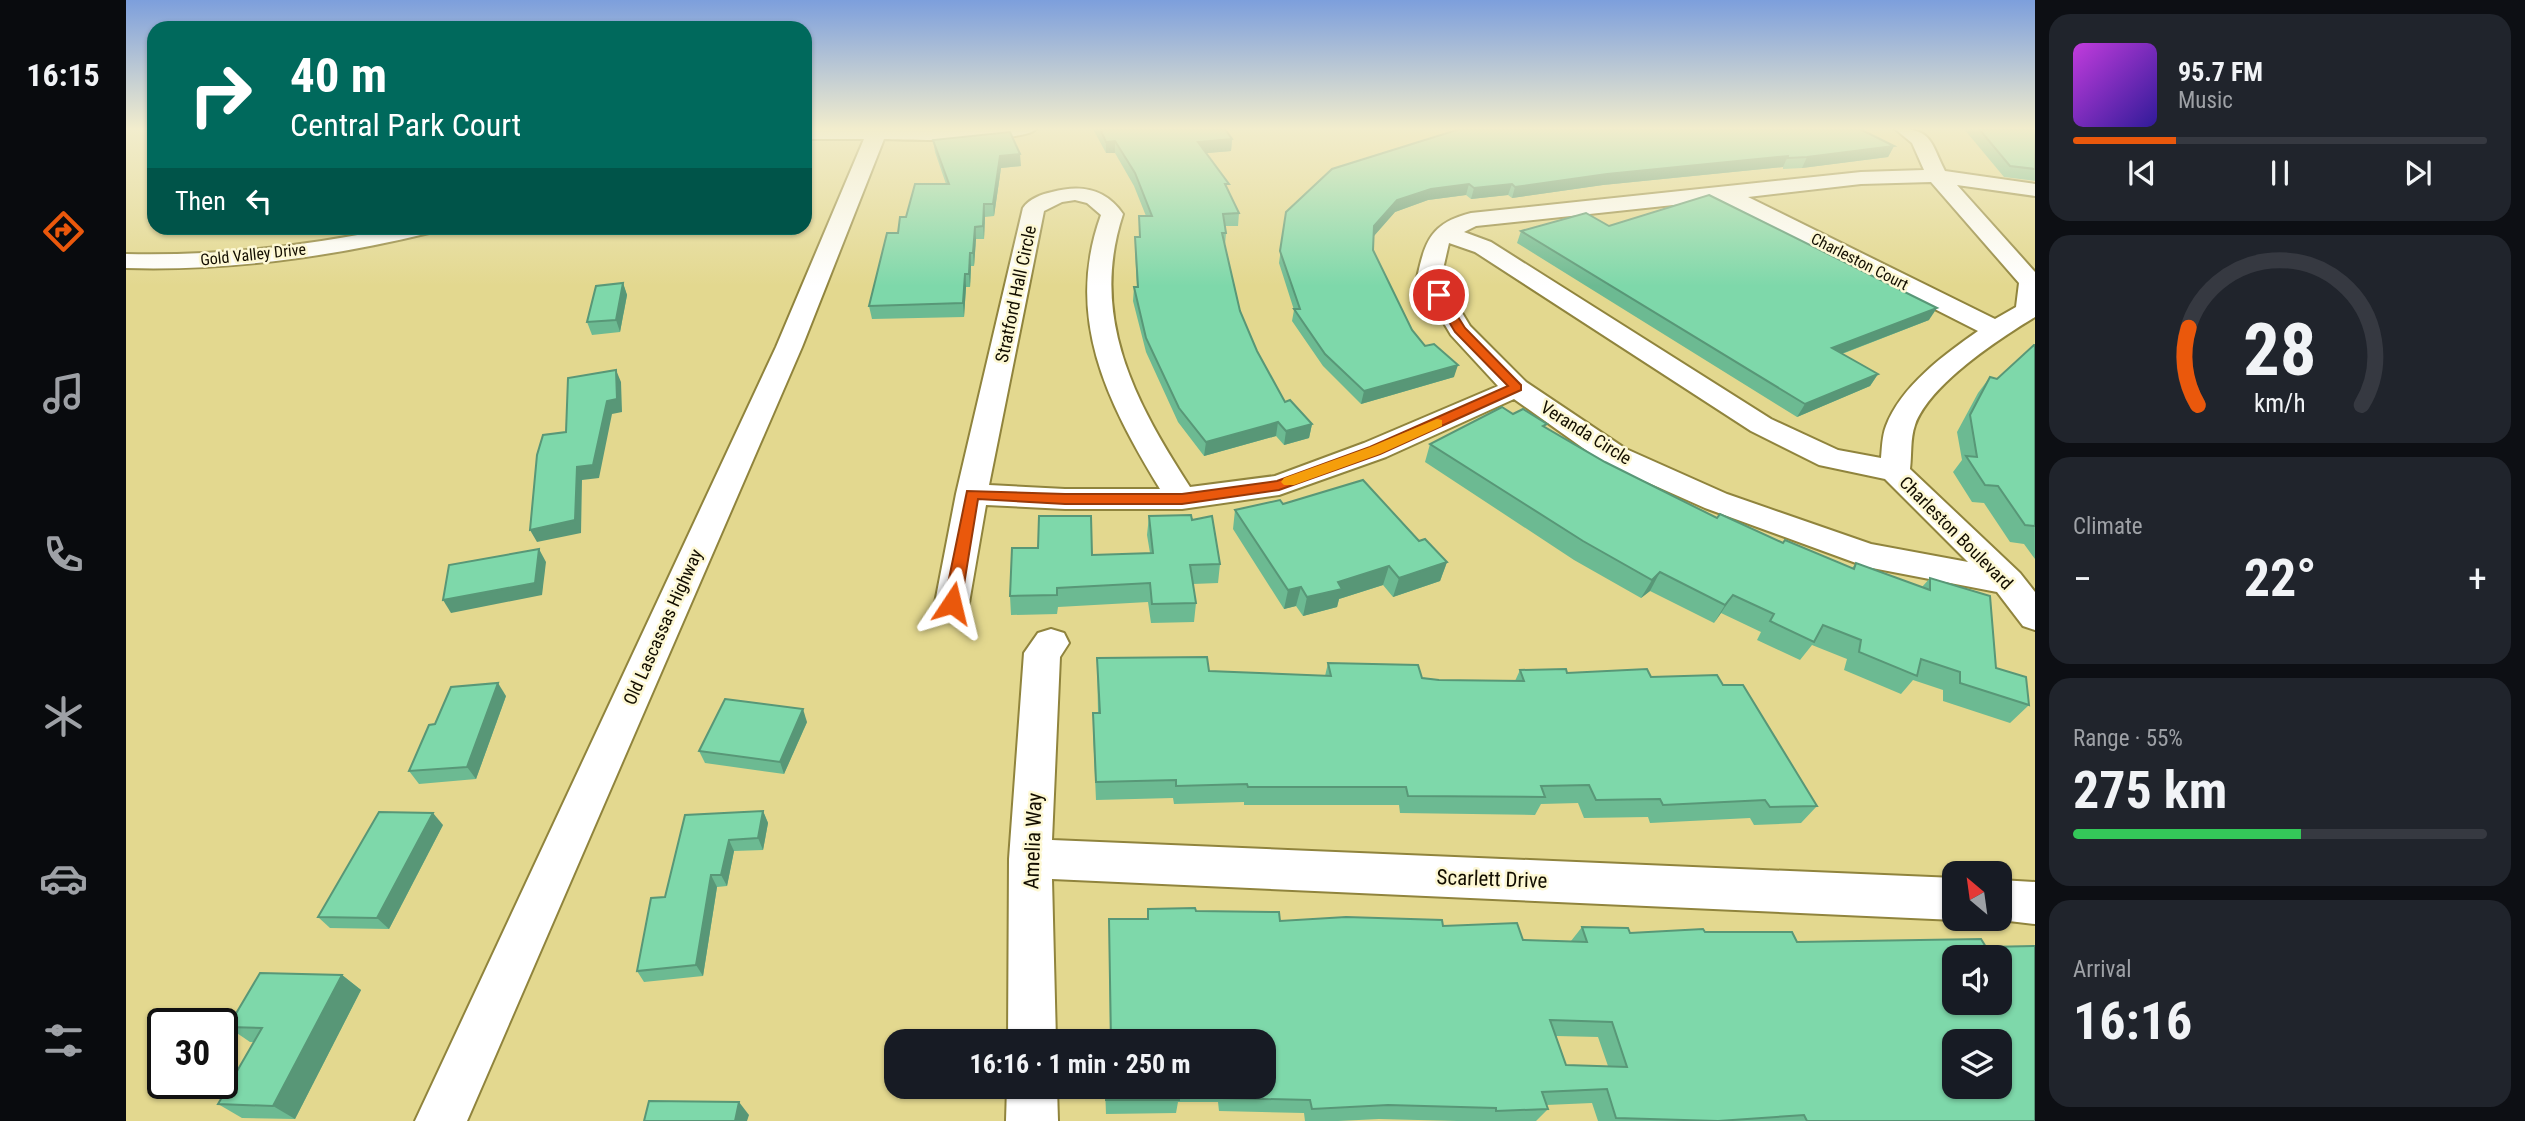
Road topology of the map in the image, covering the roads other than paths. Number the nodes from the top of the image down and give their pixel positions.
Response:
1 (856, 181) edge
2 (1833, 181) edge
3 (1942, 181) edge
4 (1974, 181) edge
5 (2035, 190) edge
6 (1726, 194) junction
7 (1444, 233) junction
8 (382, 235) edge
9 (126, 261) edge
10 (1994, 329) junction
11 (1516, 387) junction
12 (1895, 471) junction
13 (972, 494) junction
14 (1182, 499) junction
15 (2008, 582) junction
16 (952, 603) dead end
17 (2035, 618) edge
18 (1051, 643) dead end
19 (1030, 859) junction
20 (1942, 898) edge
21 (2012, 902) edge
22 (2035, 903) edge
23 (1032, 1029) edge
24 (1032, 1099) edge
25 (441, 1121) edge
26 (1032, 1121) edge

1 - 25 street, Old Lascassas Highway
2 - 6 street
3 - 10 street, Charleston Boulevard
4 - 5 street
6 - 7 street
6 - 10 street, Charleston Court
7 - 11 street, Veranda Circle
7 - 12 street
8 - 9 street, Gold Valley Drive
10 - 12 street, Charleston Boulevard
11 - 14 street
11 - 15 street, Veranda Circle
12 - 15 street, Charleston Boulevard
13 - 14 street
13 - 14 street, Stratford Hall Circle
13 - 16 street, Stratford Hall Circle
15 - 17 street, Charleston Boulevard
18 - 19 street, Amelia Way
19 - 20 street, Scarlett Drive
19 - 23 street, Amelia Way
21 - 22 street
24 - 26 street

